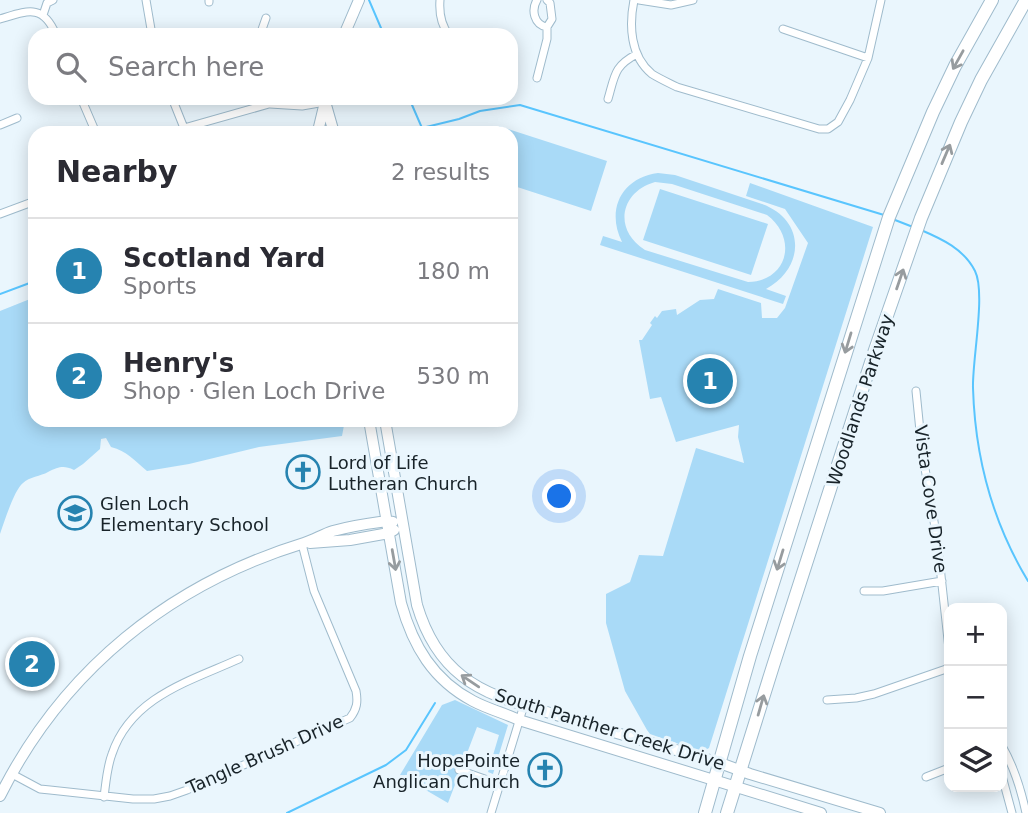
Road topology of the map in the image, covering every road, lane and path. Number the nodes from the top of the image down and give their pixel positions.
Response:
1 (53, 0) edge
2 (146, 0) edge
3 (359, 0) edge
4 (440, 0) edge
5 (537, 0) edge
6 (547, 0) edge
7 (634, 0) edge
8 (639, 0) edge
9 (693, 0) edge
10 (881, 0) edge
11 (992, 0) edge
12 (1026, 0) edge
13 (43, 15) junction
14 (266, 18) dead end
15 (0, 19) edge
16 (547, 27) junction
17 (51, 28) edge
18 (151, 28) edge
19 (262, 28) edge
20 (347, 28) edge
21 (444, 28) edge
22 (783, 29) dead end
23 (637, 54) junction
24 (868, 58) junction
25 (537, 78) dead end
26 (608, 99) dead end
27 (84, 105) edge
28 (175, 105) edge
29 (258, 105) edge
30 (322, 105) edge
31 (325, 105) edge
32 (17, 118) dead end
33 (0, 125) edge
34 (93, 126) edge
35 (183, 126) edge
36 (190, 126) edge
37 (319, 126) edge
38 (332, 126) edge
39 (28, 204) edge
40 (0, 214) edge
41 (916, 391) dead end
42 (370, 427) edge
43 (386, 427) edge
44 (387, 521) junction
45 (402, 525) junction
46 (389, 533) junction
47 (305, 543) junction
48 (942, 581) junction
49 (864, 591) dead end
50 (946, 603) edge
51 (239, 659) dead end
52 (944, 670) edge
53 (827, 700) dead end
54 (524, 705) junction
55 (519, 720) junction
56 (1007, 755) edge
57 (720, 763) junction
58 (0, 768) edge
59 (459, 770) dead end
60 (944, 770) edge
61 (741, 771) junction
62 (12, 774) junction
63 (926, 777) dead end
64 (715, 779) junction
65 (499, 784) junction
66 (736, 787) junction
67 (1006, 792) edge
68 (0, 796) edge
69 (104, 797) junction
70 (491, 813) edge
71 (705, 813) edge
72 (727, 813) edge
73 (821, 813) edge
74 (880, 813) edge
75 (1012, 813) edge
76 (1026, 813) edge

1 - 13 street
2 - 18 street
3 - 20 street
4 - 21 street
5 - 16 street
6 - 16 street
7 - 23 street
8 - 9 street
10 - 24 street
11 -> 57 main road, Woodlands Parkway
61 -> 12 main road, Woodlands Parkway
13 - 15 street
13 - 17 street
14 - 19 street
16 - 25 street
22 - 24 street
23 - 24 street
23 - 26 street
27 - 34 street
28 - 35 street
29 - 36 street
30 - 37 street
31 - 38 street
32 - 33 street
39 - 40 street
41 - 48 street, Vista Cove Drive
42 - 44 street, South Panther Creek Drive
43 - 45 street, South Panther Creek Drive
44 - 45 street
44 - 46 street, South Panther Creek Drive
44 - 47 street
45 - 46 street
54 -> 45 street, South Panther Creek Drive
46 - 47 street
46 -> 55 street, South Panther Creek Drive
47 - 62 street
47 - 69 street, Tangle Brush Drive
48 - 49 street
48 - 50 street, Vista Cove Drive
51 - 69 street
52 - 53 street
54 - 55 street
54 - 57 street, South Panther Creek Drive
55 - 64 street, South Panther Creek Drive
55 - 65 street
56 - 76 street
57 - 61 street, South Panther Creek Drive
57 - 64 main road, Woodlands Parkway
58 - 62 street, Tangle Brush Drive
59 - 65 street
60 - 63 street
61 - 66 main road, Woodlands Parkway
61 - 74 street, South Panther Creek Drive
62 - 68 street
62 - 69 street, Tangle Brush Drive
64 - 66 street, South Panther Creek Drive
64 - 71 main road, Woodlands Parkway
65 - 70 street
66 - 72 main road, Woodlands Parkway
66 - 73 street, South Panther Creek Drive
67 - 75 street

